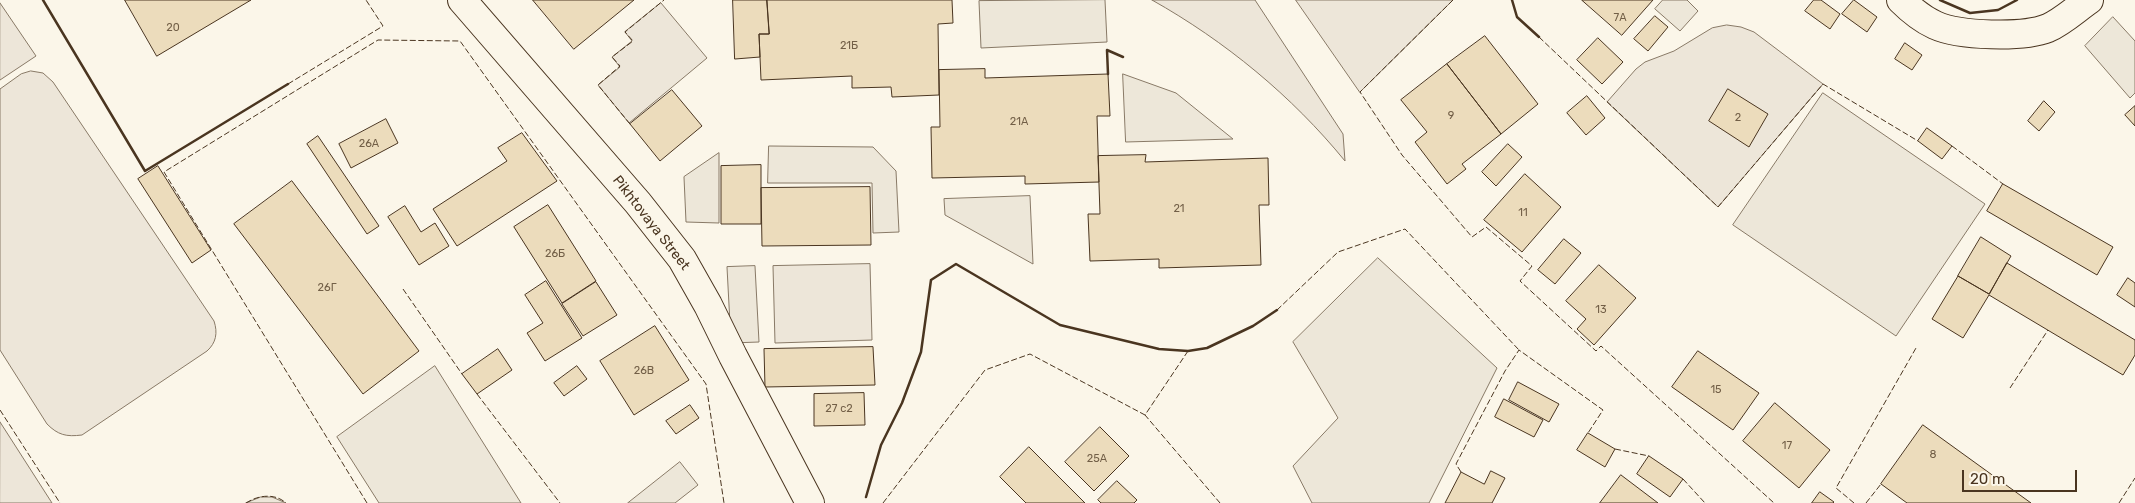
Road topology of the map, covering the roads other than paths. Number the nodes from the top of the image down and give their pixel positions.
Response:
1 (462, 0) edge
2 (1901, 0) edge
3 (2089, 0) edge
4 (810, 503) edge

1 - 4 street, Pikhtovaya Street
2 - 3 street

